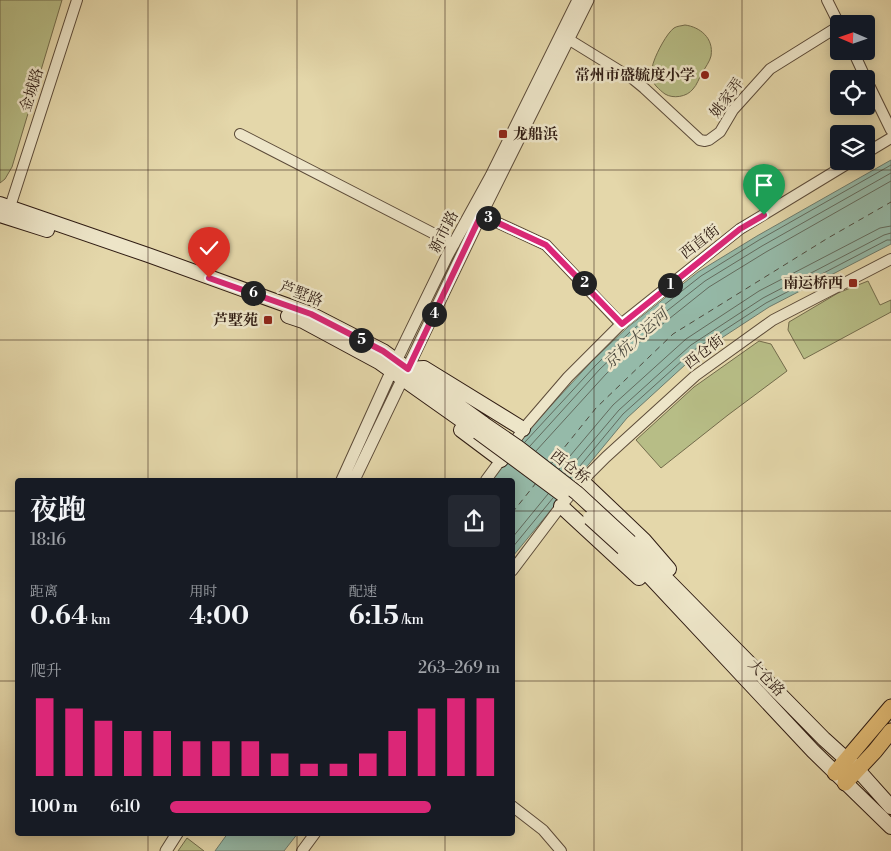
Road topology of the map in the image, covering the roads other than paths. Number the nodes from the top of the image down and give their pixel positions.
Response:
1 (77, 0) edge
2 (578, 0) edge
3 (588, 0) edge
4 (827, 0) edge
5 (834, 15) edge
6 (830, 31) edge
7 (568, 39) junction
8 (875, 97) edge
9 (891, 130) edge
10 (240, 134) dead end
11 (891, 138) edge
12 (875, 148) edge
13 (837, 170) edge
14 (4, 211) edge
15 (481, 215) junction
16 (454, 244) junction
17 (891, 259) edge
18 (622, 324) junction
19 (400, 370) junction
20 (481, 428) joint
21 (523, 429) junction
22 (501, 460) junction
23 (343, 478) edge
24 (355, 478) edge
25 (488, 478) edge
26 (582, 481) junction
27 (561, 506) junction
28 (626, 545) junction
29 (515, 567) edge
30 (744, 657) junction
31 (735, 669) junction
32 (891, 707) edge
33 (891, 731) edge
34 (852, 764) junction
35 (840, 778) junction
36 (891, 807) edge
37 (515, 808) edge
38 (891, 827) edge
39 (166, 836) edge
40 (175, 836) edge
41 (313, 836) edge
42 (157, 851) edge
43 (166, 851) edge
44 (302, 851) edge
45 (561, 851) edge

1 - 14 street, 金城路
2 - 16 street, 新市路
3 - 7 street, 新市路
4 - 5 street
6 - 7 street, 姚家弄
7 - 15 street, 新市路
8 - 9 street
10 - 16 street
11 - 12 street
13 - 18 street, 西直街
14 - 19 main road, 芦墅路
15 - 18 street
15 - 19 street, 新市路
16 - 19 street, 新市路
17 - 26 street, 西仓街
18 - 21 street, 西直街
19 - 20 main road, 芦墅路
19 - 21 main road
19 - 22 main road
19 - 23 street, 新市路
19 - 24 street, 新市路
20 - 28 main road, 西仓桥, bridge
21 - 22 street, 西直街
22 - 25 street, 西直街
26 - 27 street, 西仓街
26 - 30 main road
27 - 29 street, 西仓街
27 - 31 main road
28 - 30 main road, 大仓路
28 - 31 main road, 大仓路
30 - 34 main road, 大仓路
31 - 35 main road, 大仓路
32 - 34 main road
33 - 34 main road
34 - 35 main road
34 - 36 main road, 大仓路
35 - 38 main road, 大仓路
37 - 45 street
39 - 42 street
40 - 43 street
41 - 44 street

